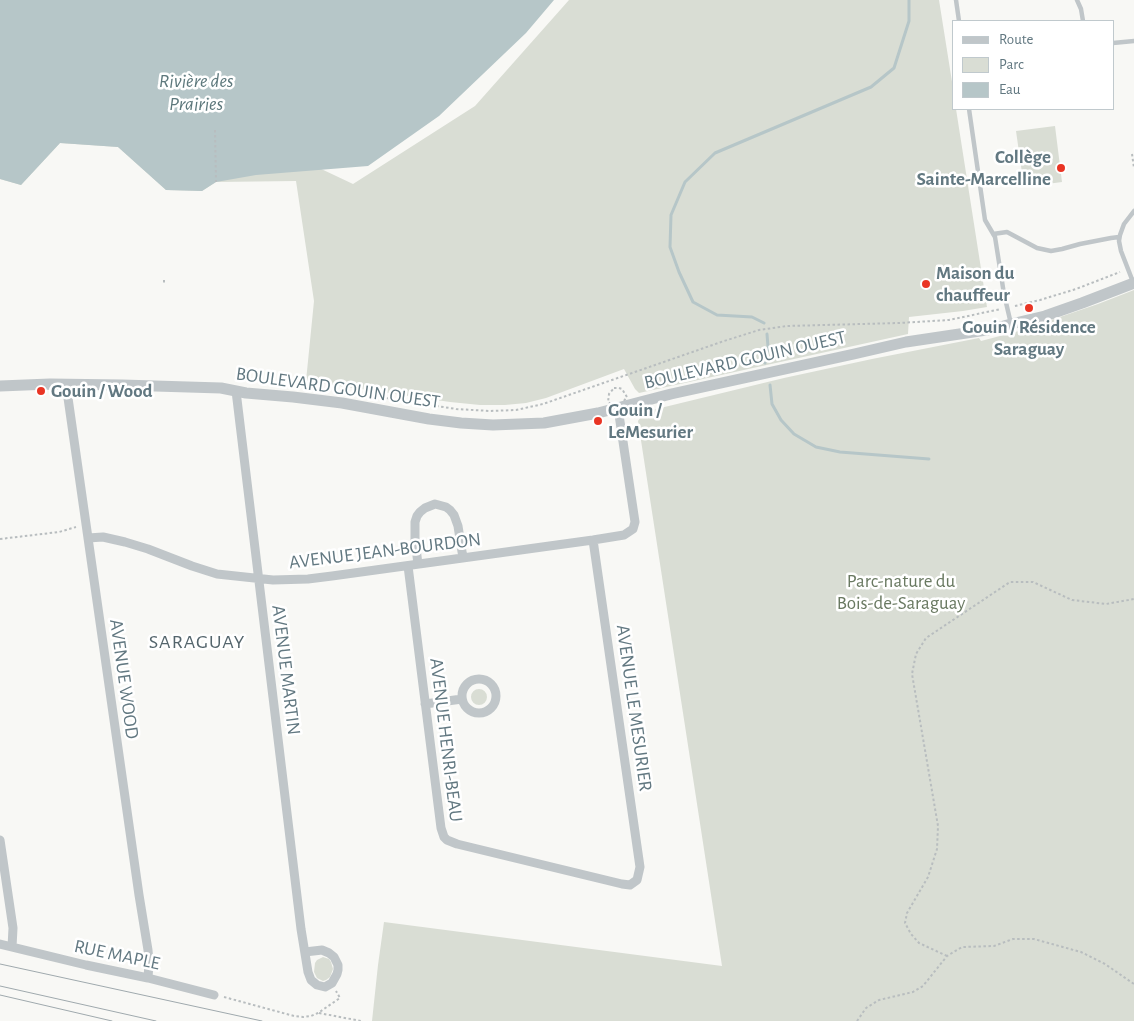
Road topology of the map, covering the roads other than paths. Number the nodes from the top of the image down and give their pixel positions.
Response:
1 (956, 0) edge
2 (1077, 0) edge
3 (959, 20) edge
4 (1082, 20) edge
5 (1134, 41) edge
6 (1114, 43) edge
7 (969, 110) edge
8 (1134, 211) edge
9 (994, 234) junction
10 (1119, 237) junction
11 (1134, 283) edge
12 (1011, 324) junction
13 (66, 384) junction
14 (0, 386) edge
15 (236, 391) junction
16 (613, 405) junction
17 (88, 538) junction
18 (593, 540) junction
19 (463, 558) junction
20 (418, 564) junction
21 (408, 566) junction
22 (258, 578) junction
23 (462, 699) dead end
24 (425, 704) junction
25 (0, 840) edge
26 (637, 880) joint
27 (0, 944) edge
28 (12, 946) junction
29 (305, 952) junction
30 (148, 978) junction
31 (214, 994) road end

1 - 3 lane
2 - 4 lane
5 - 6 lane
7 - 9 lane
8 - 10 lane
9 - 10 lane
9 - 12 lane
10 - 11 lane
11 - 12 street, BOULEVARD GOUIN OUEST
12 - 16 street, BOULEVARD GOUIN OUEST
13 - 14 street, BOULEVARD GOUIN OUEST
13 - 15 street, BOULEVARD GOUIN OUEST
13 - 17 street, AVENUE WOOD
15 - 16 street, BOULEVARD GOUIN OUEST
15 - 22 street, AVENUE MARTIN
16 - 18 street, AVENUE JEAN-BOURDON
17 - 22 street, AVENUE JEAN-BOURDON
17 - 30 street, AVENUE WOOD
18 - 19 street, AVENUE JEAN-BOURDON
18 - 26 street, AVENUE LE MESURIER
19 - 20 street, AVENUE JEAN-BOURDON
19 - 20 street
20 - 21 street, AVENUE JEAN-BOURDON
21 - 22 street, AVENUE JEAN-BOURDON
21 - 24 street, AVENUE HENRI-BEAU
22 - 29 street, AVENUE MARTIN
23 - 24 street
24 - 26 street, AVENUE HENRI-BEAU
25 - 28 street
27 - 28 street, RUE MAPLE
28 - 30 street, RUE MAPLE
29 - 29 street, AVENUE MARTIN
30 - 31 street, RUE MAPLE

